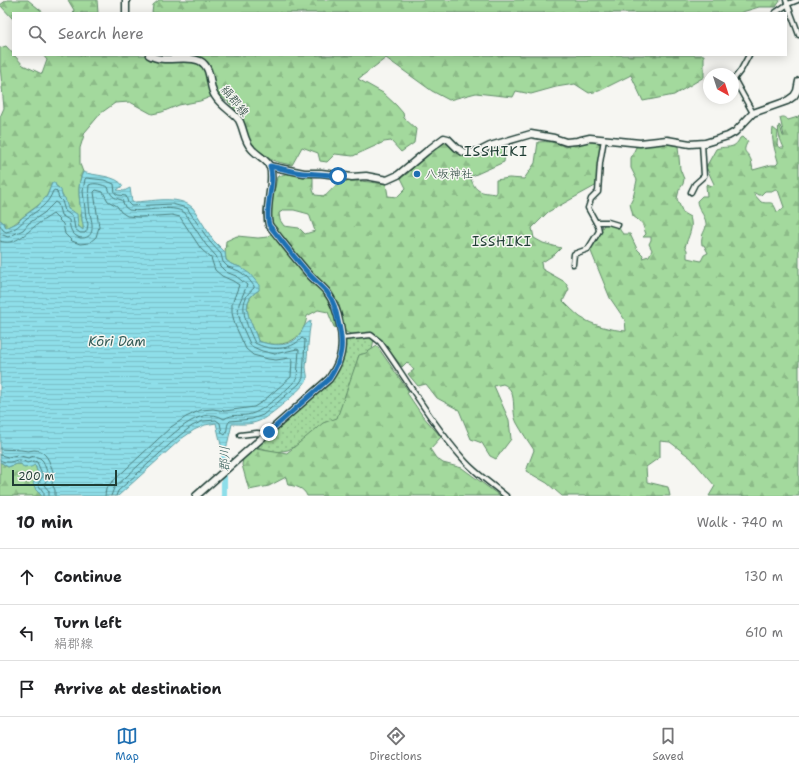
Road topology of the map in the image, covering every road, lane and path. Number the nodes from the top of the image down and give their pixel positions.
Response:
1 (126, 0) edge
2 (798, 0) edge
3 (787, 2) edge
4 (126, 12) edge
5 (776, 12) edge
6 (799, 35) edge
7 (152, 56) edge
8 (748, 56) edge
9 (799, 85) edge
10 (753, 113) junction
11 (604, 139) junction
12 (702, 143) junction
13 (270, 166) junction
14 (691, 192) dead end
15 (596, 222) junction
16 (618, 225) dead end
17 (573, 264) dead end
18 (342, 338) junction
19 (266, 434) junction
20 (240, 435) dead end
21 (196, 496) edge
22 (506, 496) edge

1 - 4 main road
2 - 3 street
3 - 5 street
3 - 6 street
7 - 13 main road, 絹郡線
8 - 10 street
9 - 10 main road
10 - 12 main road
11 - 12 main road
11 - 13 main road
11 - 15 street
12 - 14 street
13 - 18 main road
15 - 16 street
15 - 17 street
18 - 19 main road
18 - 22 street
19 - 20 street
19 - 21 main road

